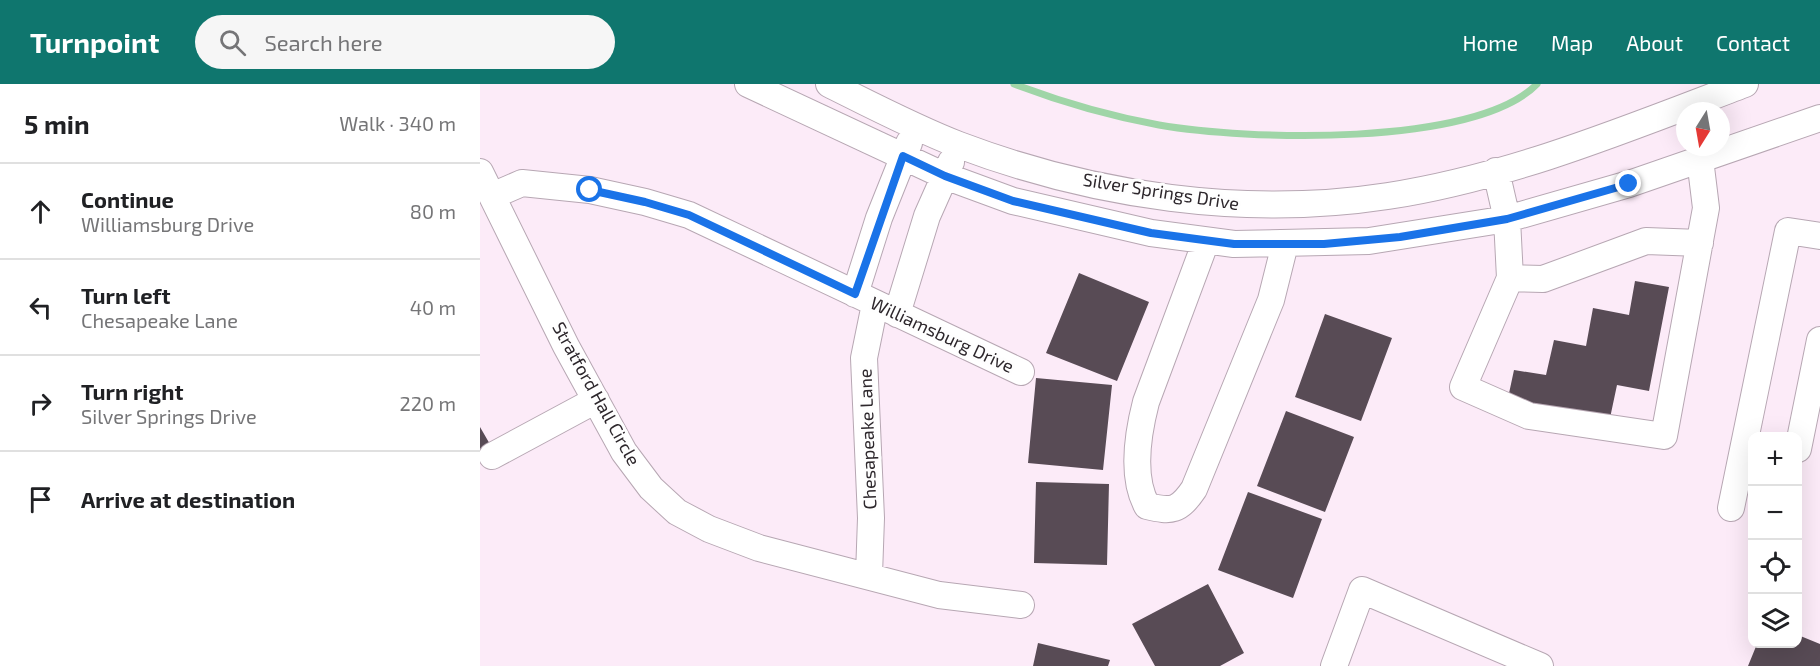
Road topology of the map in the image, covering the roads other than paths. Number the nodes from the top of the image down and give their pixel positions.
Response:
1 (748, 84) edge
2 (829, 84) edge
3 (1744, 84) edge
4 (1820, 118) edge
5 (916, 126) junction
6 (958, 144) junction
7 (903, 156) junction
8 (1700, 159) junction
9 (1496, 171) junction
10 (480, 172) edge
11 (945, 176) junction
12 (492, 196) junction
13 (1301, 205) junction
14 (1507, 219) junction
15 (1820, 236) edge
16 (1206, 241) junction
17 (1700, 243) junction
18 (1291, 244) junction
19 (1510, 278) junction
20 (875, 304) junction
21 (1820, 340) edge
22 (1021, 372) dead end
23 (596, 400) junction
24 (1801, 432) edge
25 (492, 456) dead end
26 (1731, 508) dead end
27 (869, 575) junction
28 (1021, 605) dead end
29 (1334, 666) edge
30 (1540, 666) edge

1 - 7 street, Silver Springs Drive
2 - 5 street, Silver Springs Drive
3 - 9 street, Silver Springs Drive
4 - 8 street, Silver Springs Drive
5 - 6 street, Silver Springs Drive
5 - 7 street, Chesapeake Lane
6 - 11 street, Chesapeake Lane
6 - 13 street, Silver Springs Drive
7 - 11 street, Silver Springs Drive
7 - 20 street, Chesapeake Lane
8 - 14 street, Silver Springs Drive
8 - 17 street
9 - 13 street, Silver Springs Drive
9 - 14 street
10 - 12 street, Stratford Hall Circle
11 - 16 street, Silver Springs Drive
11 - 20 street, Chesapeake Lane
12 - 20 street, Williamsburg Drive
12 - 23 street, Stratford Hall Circle
13 - 18 street
14 - 18 street, Silver Springs Drive
14 - 19 street
15 - 26 street
16 - 18 street, Silver Springs Drive
16 - 18 street
17 - 19 street
17 - 19 street
20 - 22 street, Williamsburg Drive
20 - 27 street, Chesapeake Lane
21 - 24 street
23 - 25 street
23 - 27 street, Stratford Hall Circle
27 - 28 street, Stratford Hall Circle
29 - 30 street

